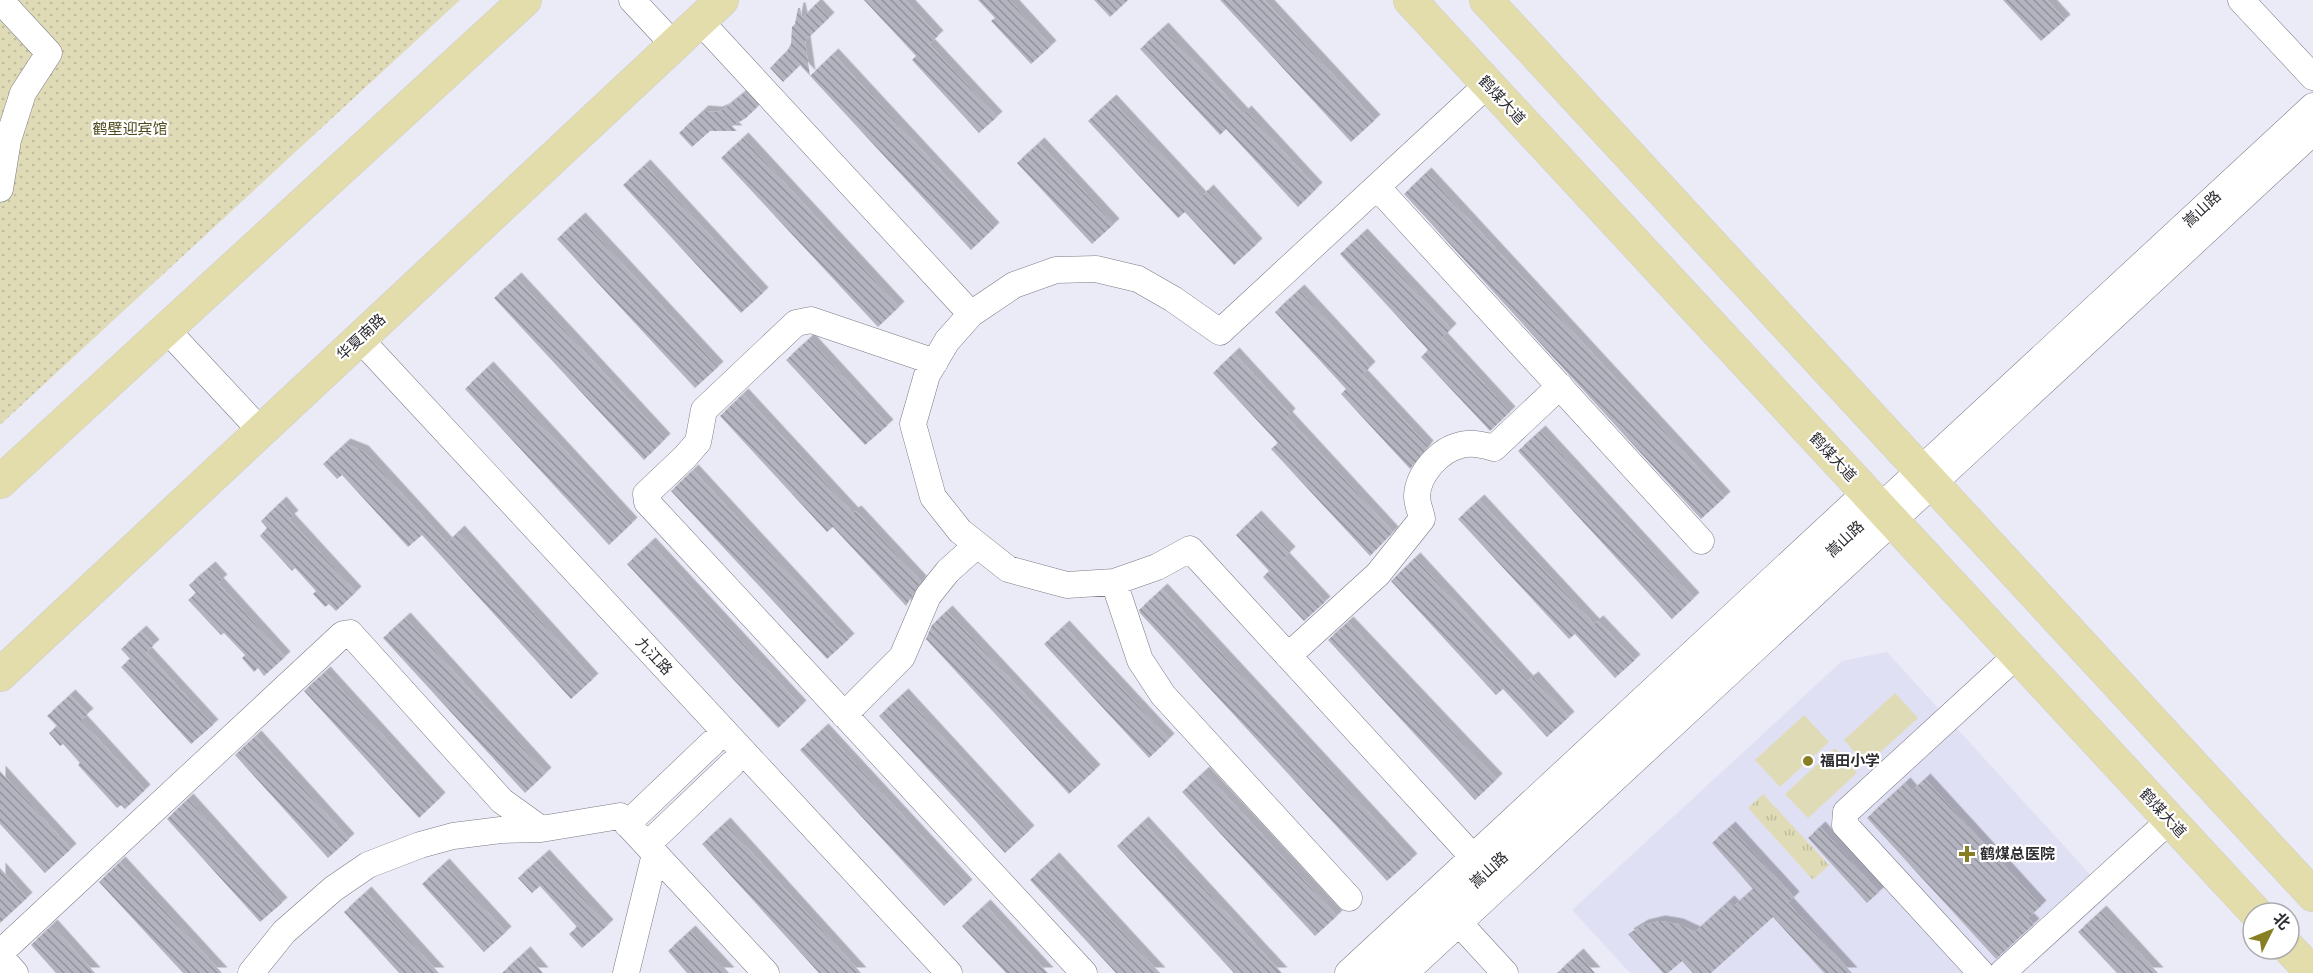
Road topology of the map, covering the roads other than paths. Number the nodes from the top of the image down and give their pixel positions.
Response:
1 (0, 0) edge
2 (525, 0) edge
3 (632, 0) edge
4 (1410, 0) edge
5 (1486, 0) edge
6 (2241, 0) edge
7 (711, 10) edge
8 (674, 45) junction
9 (2313, 78) edge
10 (1488, 84) junction
11 (2313, 106) edge
12 (2313, 132) edge
13 (1377, 187) junction
14 (0, 189) edge
15 (971, 314) junction
16 (166, 329) junction
17 (354, 344) junction
18 (935, 362) junction
19 (1560, 386) junction
20 (261, 431) junction
21 (1926, 477) junction
22 (0, 482) edge
23 (1880, 507) junction
24 (1701, 541) dead end
25 (977, 545) junction
26 (1114, 582) junction
27 (2017, 655) junction
28 (1288, 656) junction
29 (0, 675) edge
30 (844, 715) junction
31 (712, 743) junction
32 (732, 764) junction
33 (2170, 820) junction
34 (627, 824) junction
35 (541, 828) junction
36 (651, 849) junction
37 (1473, 857) junction
38 (2313, 895) edge
39 (1349, 898) dead end
40 (2245, 901) edge
41 (1459, 923) junction
42 (0, 955) edge
43 (2301, 961) edge
44 (15, 973) edge
45 (251, 973) edge
46 (626, 973) edge
47 (766, 973) edge
48 (926, 973) edge
49 (949, 973) edge
50 (1084, 973) edge
51 (1348, 973) edge
52 (1377, 973) edge
53 (1405, 973) edge
54 (1505, 973) edge
55 (1980, 973) edge
56 (2002, 973) edge
57 (2312, 973) edge

1 - 14 street
2 - 16 main road
3 - 8 street
4 - 10 main road, 鹤煤大道
5 - 21 main road
6 - 9 street
7 - 8 main road, 华夏南路
7 - 15 street
8 - 17 main road, 华夏南路
10 - 13 street
10 - 23 main road, 鹤煤大道
11 - 21 street, 嵩山路
12 - 21 street, 嵩山路
13 - 15 street
13 - 19 street
15 - 18 street
16 - 20 street
16 - 22 main road
17 - 20 main road, 华夏南路
17 - 31 street, 九江路
17 - 49 street, 九江路
18 - 25 street
18 - 30 street
19 - 24 street
19 - 28 street
20 - 29 main road, 华夏南路
21 - 23 street, 嵩山路
21 - 38 main road
23 - 27 main road, 鹤煤大道
23 - 37 street
23 - 41 street, 嵩山路
23 - 52 street, 嵩山路
25 - 26 street
25 - 30 street
26 - 28 street
26 - 39 street
27 - 33 main road, 鹤煤大道
27 - 55 street
28 - 37 street
30 - 50 street
31 - 32 street, 九江路
31 - 34 street
32 - 36 street
32 - 48 street, 九江路
33 - 40 main road, 鹤煤大道
33 - 56 street
34 - 35 street
34 - 36 street
35 - 42 street
35 - 45 street
36 - 46 street
36 - 47 street
37 - 51 street
41 - 53 street, 嵩山路
41 - 54 street
42 - 44 street
43 - 57 main road

